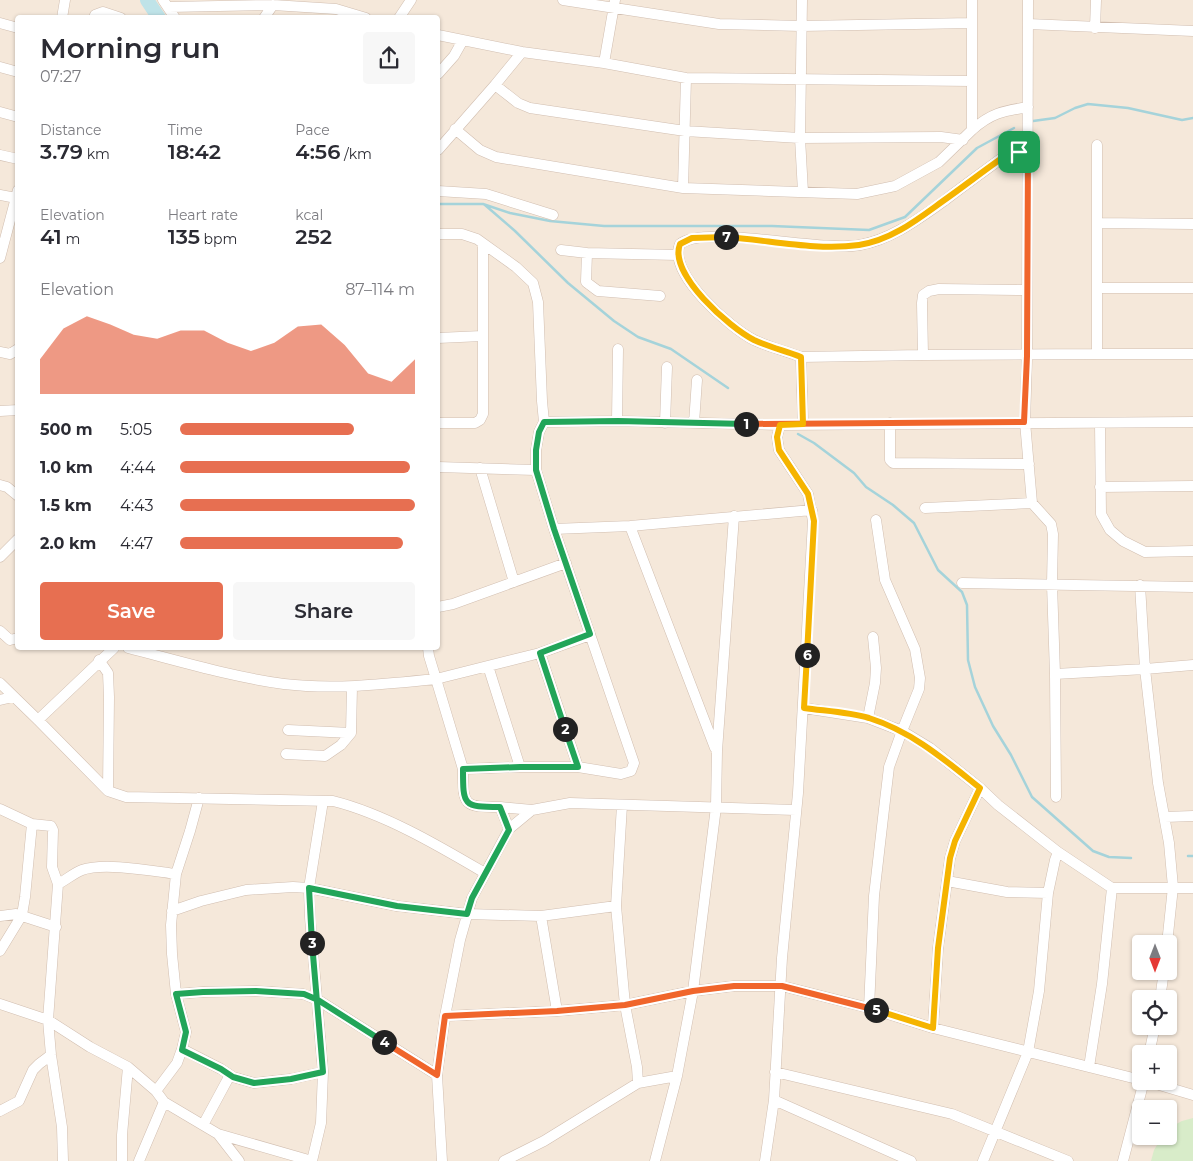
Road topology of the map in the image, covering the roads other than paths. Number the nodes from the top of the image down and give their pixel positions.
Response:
1 (65, 0) edge
2 (411, 0) edge
3 (420, 0) edge
4 (563, 0) edge
5 (802, 0) edge
6 (972, 0) edge
7 (1028, 0) edge
8 (1096, 0) edge
9 (166, 4) edge
10 (615, 4) edge
11 (273, 5) junction
12 (336, 9) junction
13 (62, 15) edge
14 (96, 15) edge
15 (112, 15) edge
16 (173, 15) edge
17 (266, 15) edge
18 (331, 15) edge
19 (356, 15) edge
20 (401, 15) edge
21 (409, 15) edge
22 (0, 23) edge
23 (972, 24) junction
24 (1028, 24) junction
25 (801, 26) junction
26 (15, 27) edge
27 (1095, 28) junction
28 (1193, 31) edge
29 (440, 35) edge
30 (463, 40) junction
31 (522, 52) junction
32 (604, 63) junction
33 (0, 67) edge
34 (15, 71) edge
35 (440, 72) edge
36 (686, 78) junction
37 (801, 80) junction
38 (972, 81) junction
39 (495, 86) junction
40 (1028, 107) junction
41 (0, 112) edge
42 (15, 116) edge
43 (455, 129) junction
44 (972, 130) junction
45 (685, 131) junction
46 (800, 138) junction
47 (963, 140) junction
48 (1097, 145) dead end
49 (440, 148) edge
50 (1028, 152) junction
51 (0, 155) edge
52 (15, 158) edge
53 (683, 188) junction
54 (440, 191) edge
55 (803, 192) junction
56 (15, 194) edge
57 (0, 195) edge
58 (15, 200) edge
59 (553, 215) dead end
60 (1097, 224) junction
61 (1193, 224) edge
62 (440, 234) edge
63 (2, 240) edge
64 (483, 244) junction
65 (561, 250) dead end
66 (587, 253) junction
67 (678, 255) junction
68 (0, 258) edge
69 (1098, 288) junction
70 (1193, 288) edge
71 (1027, 290) junction
72 (660, 296) dead end
73 (482, 336) junction
74 (440, 338) edge
75 (618, 349) dead end
76 (15, 351) edge
77 (0, 352) edge
78 (1098, 354) junction
79 (1193, 354) edge
80 (923, 355) junction
81 (1027, 356) junction
82 (801, 357) junction
83 (667, 367) dead end
84 (697, 380) dead end
85 (15, 410) edge
86 (0, 411) edge
87 (618, 421) junction
88 (544, 422) junction
89 (1024, 422) junction
90 (1193, 422) edge
91 (440, 423) edge
92 (664, 423) junction
93 (694, 423) junction
94 (1100, 423) junction
95 (803, 424) junction
96 (890, 424) junction
97 (780, 425) junction
98 (1029, 464) junction
99 (440, 468) edge
100 (480, 468) junction
101 (536, 470) junction
102 (0, 485) edge
103 (1193, 486) edge
104 (1100, 488) junction
105 (15, 494) edge
106 (1032, 503) junction
107 (925, 508) dead end
108 (812, 510) junction
109 (734, 516) junction
110 (876, 520) dead end
111 (630, 526) junction
112 (554, 529) junction
113 (15, 543) edge
114 (1193, 551) edge
115 (0, 557) edge
116 (566, 563) junction
117 (1193, 579) edge
118 (514, 582) junction
119 (962, 583) dead end
120 (1052, 584) junction
121 (1140, 585) junction
122 (1193, 587) edge
123 (440, 607) edge
124 (0, 631) edge
125 (590, 634) junction
126 (874, 637) dead end
127 (15, 639) edge
128 (112, 650) edge
129 (136, 650) edge
130 (428, 650) edge
131 (540, 653) junction
132 (99, 660) junction
133 (1193, 665) edge
134 (488, 666) junction
135 (1145, 669) junction
136 (1055, 674) junction
137 (436, 679) junction
138 (0, 683) edge
139 (352, 687) junction
140 (13, 697) junction
141 (0, 700) edge
142 (804, 708) junction
143 (868, 718) junction
144 (38, 720) junction
145 (288, 730) dead end
146 (902, 731) junction
147 (350, 733) junction
148 (717, 751) junction
149 (286, 754) dead end
150 (520, 767) junction
151 (578, 767) junction
152 (463, 769) junction
153 (980, 788) junction
154 (108, 791) junction
155 (1056, 797) dead end
156 (198, 798) junction
157 (323, 801) junction
158 (622, 805) junction
159 (500, 807) junction
160 (716, 807) junction
161 (0, 809) edge
162 (532, 810) junction
163 (796, 810) junction
164 (1193, 816) edge
165 (1165, 817) junction
166 (32, 824) junction
167 (509, 830) junction
168 (1058, 852) junction
169 (485, 873) junction
170 (176, 874) junction
171 (947, 881) junction
172 (58, 884) junction
173 (1173, 887) junction
174 (309, 888) junction
175 (1112, 888) junction
176 (1193, 888) edge
177 (1048, 893) junction
178 (616, 906) junction
179 (172, 911) junction
180 (467, 914) junction
181 (22, 915) junction
182 (0, 916) edge
183 (541, 916) junction
184 (56, 927) junction
185 (1168, 935) edge
186 (0, 950) edge
187 (782, 986) junction
188 (693, 991) junction
189 (176, 994) junction
190 (318, 1000) junction
191 (0, 1004) edge
192 (625, 1005) junction
193 (869, 1008) junction
194 (557, 1011) junction
195 (445, 1016) junction
196 (48, 1020) junction
197 (933, 1028) junction
198 (182, 1050) junction
199 (1028, 1052) junction
200 (51, 1054) junction
201 (128, 1067) junction
202 (1089, 1067) junction
203 (323, 1072) junction
204 (775, 1072) junction
205 (230, 1075) junction
206 (437, 1075) junction
207 (677, 1076) junction
208 (1132, 1078) edge
209 (638, 1083) junction
210 (1141, 1090) edge
211 (1175, 1090) edge
212 (156, 1091) junction
213 (1193, 1095) edge
214 (774, 1100) junction
215 (164, 1102) junction
216 (0, 1111) edge
217 (203, 1125) junction
218 (996, 1132) junction
219 (218, 1134) junction
220 (62, 1161) edge
221 (122, 1161) edge
222 (139, 1161) edge
223 (239, 1161) edge
224 (312, 1161) edge
225 (442, 1161) edge
226 (504, 1161) edge
227 (655, 1161) edge
228 (765, 1161) edge
229 (911, 1161) edge
230 (983, 1161) edge
231 (1068, 1161) edge
232 (1122, 1161) edge

1 - 13 street
2 - 20 street
3 - 21 street
4 - 10 street
5 - 25 street
6 - 23 street
7 - 24 street
8 - 27 street
9 - 11 street
9 - 16 street
10 - 25 street
10 - 32 street
11 - 12 street
11 - 17 street
12 - 18 street
12 - 19 street
14 - 15 street
22 - 26 street
23 - 25 street
23 - 38 street
24 - 27 street
24 - 40 street
25 - 37 street
27 - 28 street
29 - 30 street
30 - 31 street
30 - 35 street
31 - 32 street
31 - 39 street
32 - 36 street
33 - 34 street
36 - 37 street
36 - 45 street
37 - 38 street
37 - 46 street
38 - 44 street
39 - 43 street
39 - 45 street
40 - 44 street
40 - 50 street
41 - 42 street
43 - 49 street
43 - 53 street
44 - 47 street
45 - 46 street
45 - 53 street
46 - 47 street
46 - 55 street
47 - 55 street
48 - 60 street
50 - 67 street
50 - 71 street
51 - 52 street
53 - 55 street
54 - 59 street
56 - 57 street
58 - 63 street
60 - 61 street
60 - 69 street
62 - 64 street
63 - 68 street
64 - 73 street
64 - 88 street
65 - 66 street
66 - 67 street
66 - 72 street
67 - 82 street
69 - 70 street
69 - 78 street
71 - 80 street
71 - 81 street
73 - 74 street
73 - 91 street
75 - 87 street
76 - 77 street
78 - 79 street
78 - 81 street
80 - 81 street
80 - 82 street
81 - 89 street
82 - 95 street
83 - 92 street
84 - 93 street
85 - 86 street
87 - 88 street
87 - 92 street
88 - 101 street
89 - 94 street
89 - 96 street
89 - 98 street
90 - 94 street
92 - 93 street
93 - 97 street
94 - 104 street
95 - 96 street
95 - 97 street
96 - 98 street
97 - 108 street
98 - 106 street
99 - 100 street
100 - 101 street
100 - 118 street
101 - 112 street
102 - 105 street
103 - 104 street
104 - 114 street
106 - 107 street
106 - 120 street
108 - 109 street
108 - 142 street
109 - 111 street
109 - 148 street
110 - 146 street
111 - 112 street
111 - 148 street
112 - 116 street
113 - 115 street
116 - 118 street
116 - 125 street
117 - 122 street
118 - 123 street
119 - 120 street
120 - 121 street
120 - 136 street
121 - 122 street
121 - 135 street
124 - 127 street
125 - 131 street
125 - 151 street
126 - 143 street
128 - 132 street
129 - 139 street
130 - 137 street
131 - 134 street
131 - 151 street
132 - 144 street
132 - 154 street
133 - 135 street
134 - 137 street
134 - 150 street
135 - 136 street
135 - 165 street
136 - 155 street
137 - 139 street
137 - 152 street
138 - 140 street
139 - 147 street
140 - 141 street
140 - 144 street
142 - 143 street
142 - 163 street
143 - 146 street
144 - 154 street
145 - 147 street
146 - 153 street
146 - 193 street
147 - 149 street
148 - 160 street
150 - 151 street
150 - 152 street
152 - 159 street
153 - 168 street
153 - 171 street
154 - 156 street
156 - 157 street
156 - 170 street
157 - 169 street
157 - 174 street
158 - 160 street
158 - 162 street
158 - 178 street
159 - 162 street
159 - 167 street
160 - 163 street
160 - 188 street
161 - 166 street
162 - 167 street
163 - 187 street
164 - 165 street
165 - 173 street
166 - 172 street
166 - 181 street
167 - 169 street
168 - 175 street
168 - 177 street
169 - 180 street
170 - 172 street
170 - 179 street
171 - 177 street
171 - 197 street
172 - 184 street
173 - 175 street
173 - 176 street
173 - 185 street
174 - 179 street
174 - 180 street
174 - 190 street
175 - 202 street
177 - 199 street
178 - 183 street
178 - 192 street
179 - 189 street
180 - 183 street
180 - 195 street
181 - 182 street
181 - 184 street
181 - 186 street
183 - 194 street
184 - 196 street
187 - 188 street
187 - 193 street
187 - 204 street
188 - 192 street
188 - 207 street
189 - 190 street
189 - 198 street
190 - 203 street
190 - 206 street
191 - 196 street
192 - 194 street
192 - 209 street
193 - 197 street
194 - 195 street
195 - 206 street
196 - 200 street
196 - 201 street
197 - 199 street
198 - 205 street
198 - 212 street
199 - 202 street
199 - 218 street
200 - 216 street
200 - 220 street
201 - 212 street
201 - 221 street
202 - 208 street
203 - 205 street
203 - 224 street
204 - 214 street
204 - 218 street
205 - 217 street
206 - 225 street
207 - 209 street
207 - 227 street
209 - 226 street
210 - 232 street
211 - 213 street
212 - 215 street
214 - 228 street
214 - 229 street
215 - 217 street
215 - 222 street
217 - 219 street
218 - 230 street
218 - 231 street
219 - 223 street
219 - 224 street

